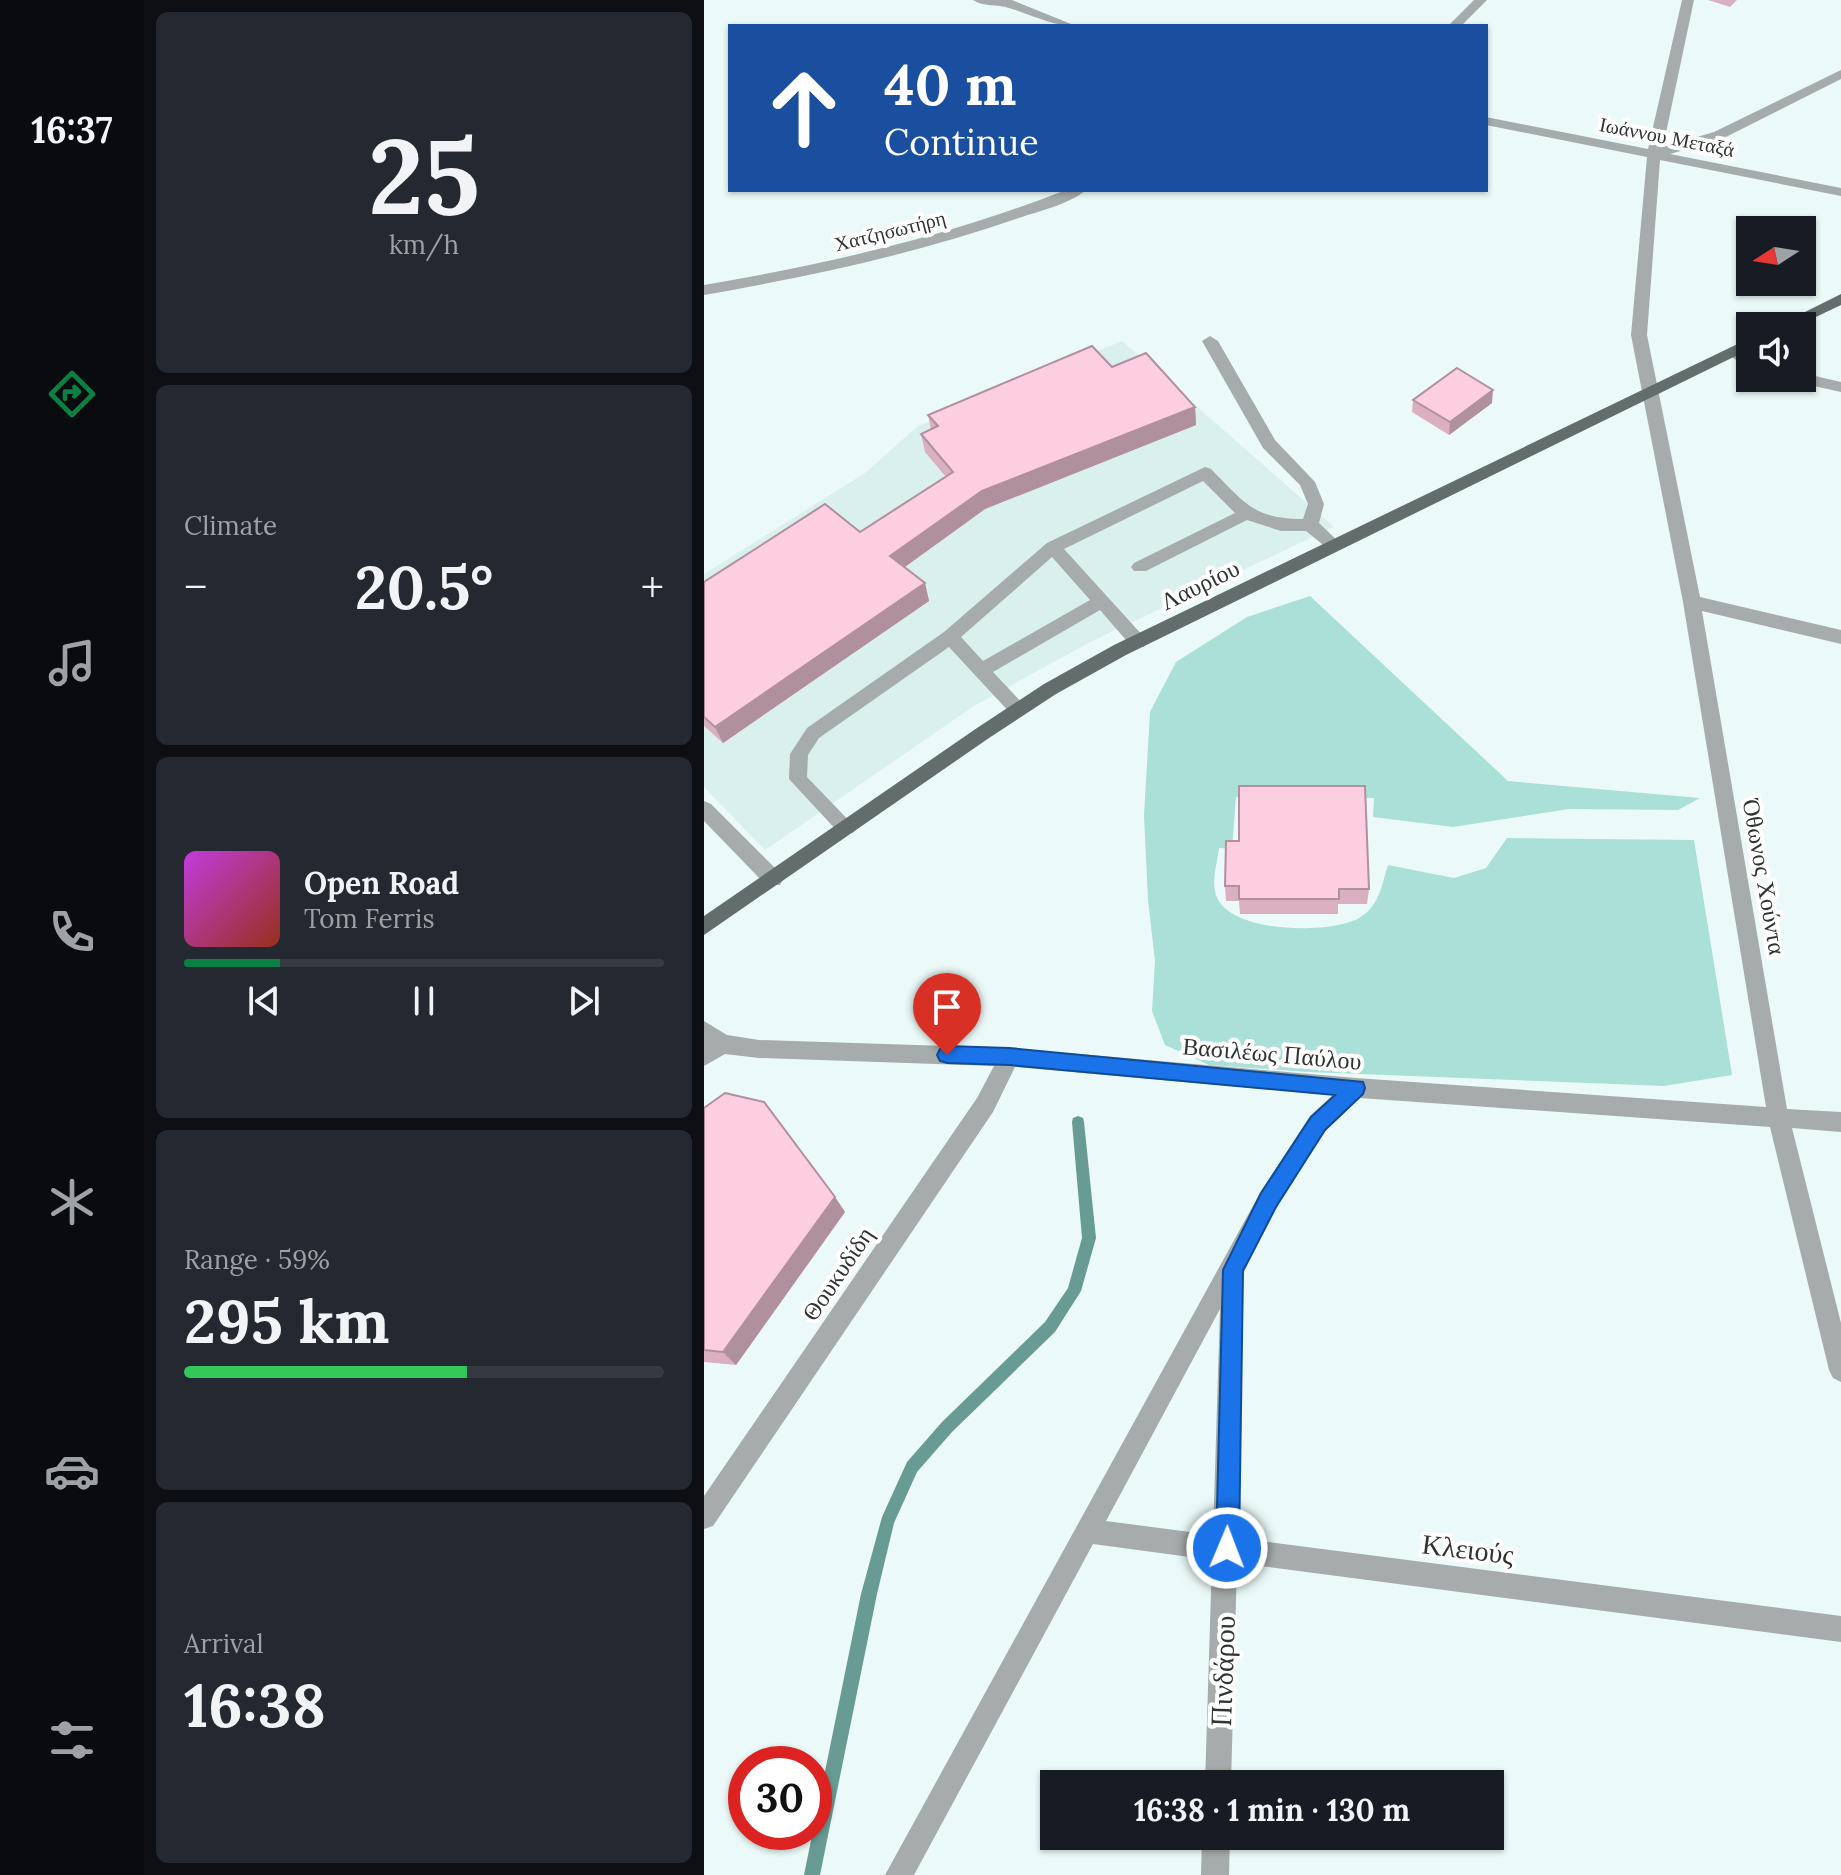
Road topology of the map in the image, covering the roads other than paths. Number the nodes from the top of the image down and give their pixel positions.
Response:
1 (979, 0) edge
2 (1481, 0) edge
3 (1688, 0) edge
4 (1006, 1) edge
5 (1065, 24) edge
6 (1456, 24) edge
7 (1841, 74) edge
8 (1488, 121) edge
9 (1654, 155) junction
10 (1074, 192) edge
11 (1841, 192) edge
12 (704, 290) edge
13 (1841, 299) edge
14 (1814, 312) edge
15 (1210, 341) dead end
16 (1736, 350) edge
17 (1816, 381) edge
18 (1841, 387) edge
19 (1651, 389) junction
20 (1246, 514) junction
21 (1310, 525) junction
22 (1334, 545) junction
23 (1053, 547) junction
24 (1140, 567) dead end
25 (1102, 601) junction
26 (1692, 602) junction
27 (950, 637) junction
28 (1841, 637) edge
29 (1138, 642) junction
30 (982, 670) junction
31 (1018, 710) junction
32 (704, 809) edge
33 (846, 828) junction
34 (773, 879) junction
35 (704, 927) edge
36 (704, 1030) edge
37 (713, 1051) edge
38 (1009, 1057) junction
39 (1356, 1088) junction
40 (1778, 1116) junction
41 (1841, 1122) edge
42 (1233, 1270) junction
43 (1841, 1370) edge
44 (704, 1517) edge
45 (1088, 1531) junction
46 (1227, 1548) junction
47 (1841, 1629) edge
48 (1219, 1770) edge
49 (1216, 1850) edge
50 (899, 1875) edge
51 (1215, 1875) edge

1 - 4 street
2 - 6 street
3 - 9 street, Όθωνος Χούντα
4 - 5 street
7 - 9 street
8 - 9 street, Ιωάννου Μεταξά
9 - 11 street, Ιωάννου Μεταξά
9 - 19 street, Όθωνος Χούντα
10 - 12 street, Χατζησωτήρη
13 - 14 main road
15 - 21 street
16 - 19 main road, Λαυρίου
17 - 18 street
19 - 22 main road, Λαυρίου
19 - 26 street, Όθωνος Χούντα
20 - 21 street
20 - 23 street
20 - 24 street
21 - 22 street
22 - 29 main road, Λαυρίου
23 - 25 street
23 - 27 street
25 - 29 street
25 - 30 street
26 - 28 street
26 - 40 street, Όθωνος Χούντα
27 - 30 street
27 - 33 street
29 - 31 main road, Λαυρίου
30 - 31 street
31 - 33 main road, Λαυρίου
32 - 34 street
33 - 34 main road, Λαυρίου
34 - 35 main road, Λαυρίου
36 - 37 street, Βασιλέως Παύλου
37 - 38 street, Βασιλέως Παύλου
38 - 39 street, Βασιλέως Παύλου
38 - 44 street, Θουκυδίδη
39 - 40 street, Βασιλέως Παύλου
39 - 42 street
40 - 41 street, Βασιλέως Παύλου
40 - 43 street, Όθωνος Χούντα
42 - 45 street
42 - 46 street, Πινδάρου
45 - 46 street, Κλειούς
45 - 50 street
46 - 47 street, Κλειούς
46 - 48 street, Πινδάρου
49 - 51 street

